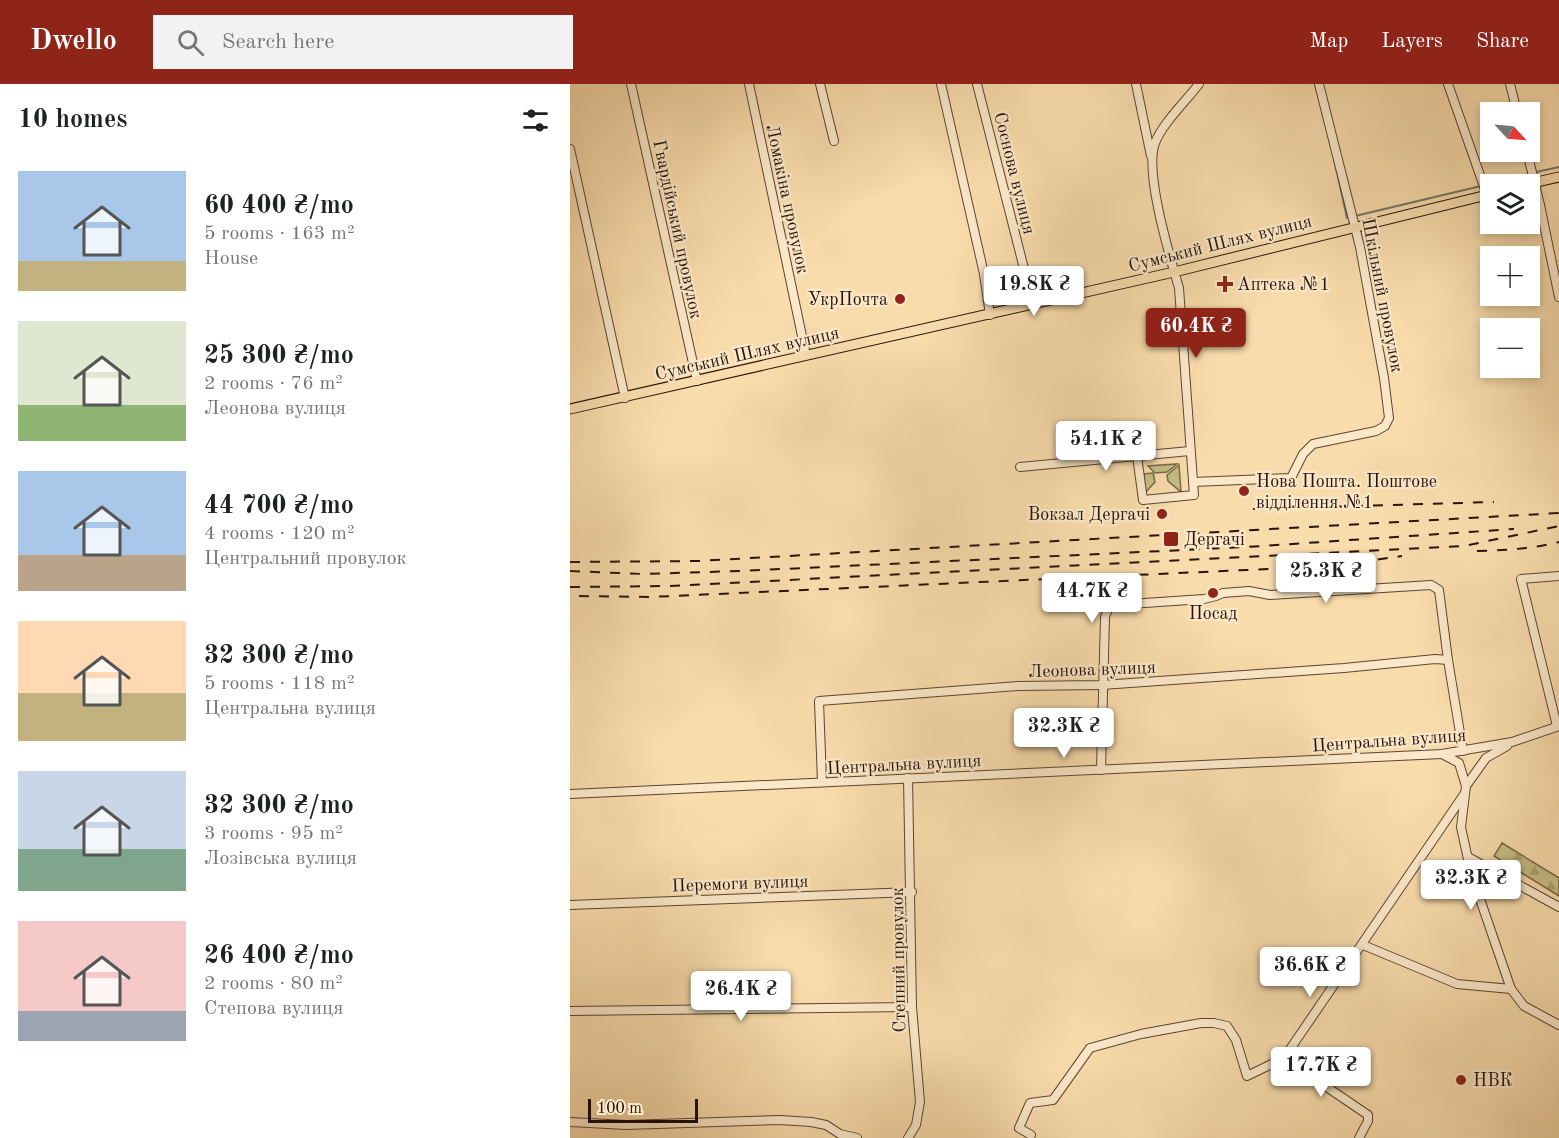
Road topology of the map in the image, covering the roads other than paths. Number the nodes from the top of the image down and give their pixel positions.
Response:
1 (631, 84) edge
2 (749, 84) edge
3 (820, 84) edge
4 (940, 84) edge
5 (977, 84) edge
6 (1136, 84) edge
7 (1199, 84) edge
8 (1319, 84) edge
9 (1448, 84) edge
10 (1510, 84) edge
11 (1514, 102) edge
12 (834, 141) dead end
13 (570, 149) edge
14 (1152, 165) junction
15 (1482, 174) edge
16 (1559, 177) edge
17 (1540, 182) edge
18 (1480, 196) edge
19 (1540, 220) edge
20 (1355, 227) junction
21 (1174, 272) junction
22 (1559, 297) edge
23 (1033, 304) junction
24 (990, 315) junction
25 (806, 355) junction
26 (697, 381) junction
27 (625, 398) junction
28 (570, 410) edge
29 (1190, 451) junction
30 (1137, 456) junction
31 (1020, 467) dead end
32 (1193, 482) junction
33 (1559, 576) edge
34 (1448, 660) junction
35 (1102, 685) junction
36 (1558, 726) edge
37 (1512, 742) junction
38 (1463, 751) junction
39 (1442, 754) junction
40 (1101, 770) junction
41 (908, 778) junction
42 (822, 782) junction
43 (1466, 790) junction
44 (570, 794) edge
45 (1468, 857) junction
46 (912, 892) junction
47 (570, 905) edge
48 (1559, 907) edge
49 (1363, 945) junction
50 (1511, 988) junction
51 (912, 1007) junction
52 (570, 1011) edge
53 (1559, 1025) edge
54 (1284, 1058) junction
55 (570, 1122) edge
56 (1031, 1135) dead end
57 (840, 1136) edge
58 (857, 1138) edge
59 (908, 1138) edge
60 (1359, 1138) edge

1 - 26 street, Гвардійський провулок
2 - 25 street, Ломакіна провулок
3 - 12 street
4 - 24 street
5 - 23 street, Соснова вулиця
6 - 14 street
7 - 14 street
8 - 20 street, Шкільний провулок
9 - 15 street
10 - 11 street
13 - 27 street
14 - 21 street
16 - 17 main road
18 - 20 main road, Сумський Шлях вулиця
19 - 22 street
20 - 21 main road, Сумський Шлях вулиця
20 - 32 street, Шкільний провулок
21 - 23 main road, Сумський Шлях вулиця
21 - 29 street
23 - 24 main road, Сумський Шлях вулиця
24 - 25 main road, Сумський Шлях вулиця
25 - 26 main road, Сумський Шлях вулиця
26 - 27 main road, Сумський Шлях вулиця
27 - 28 main road, Сумський Шлях вулиця
29 - 30 street
29 - 32 street
30 - 31 street
30 - 32 street
33 - 36 street
34 - 35 street, Леонова вулиця
34 - 35 street
34 - 38 street
35 - 40 street
35 - 42 street, Леонова вулиця
36 - 37 street, Центральна вулиця
37 - 38 street, Центральна вулиця
37 - 43 street
38 - 39 street, Центральна вулиця
39 - 40 street, Центральна вулиця
39 - 43 street
40 - 41 street, Центральна вулиця
41 - 42 street, Центральна вулиця
41 - 46 street, Степний провулок
42 - 44 street, Центральна вулиця
43 - 45 street
43 - 49 street
45 - 48 street
45 - 50 street
46 - 47 street, Перемоги вулиця
46 - 51 street, Степний провулок
49 - 50 street
49 - 54 street
50 - 53 street
51 - 52 street
51 - 59 street, Степний провулок
54 - 56 street
54 - 60 street
55 - 57 street
57 - 58 street

